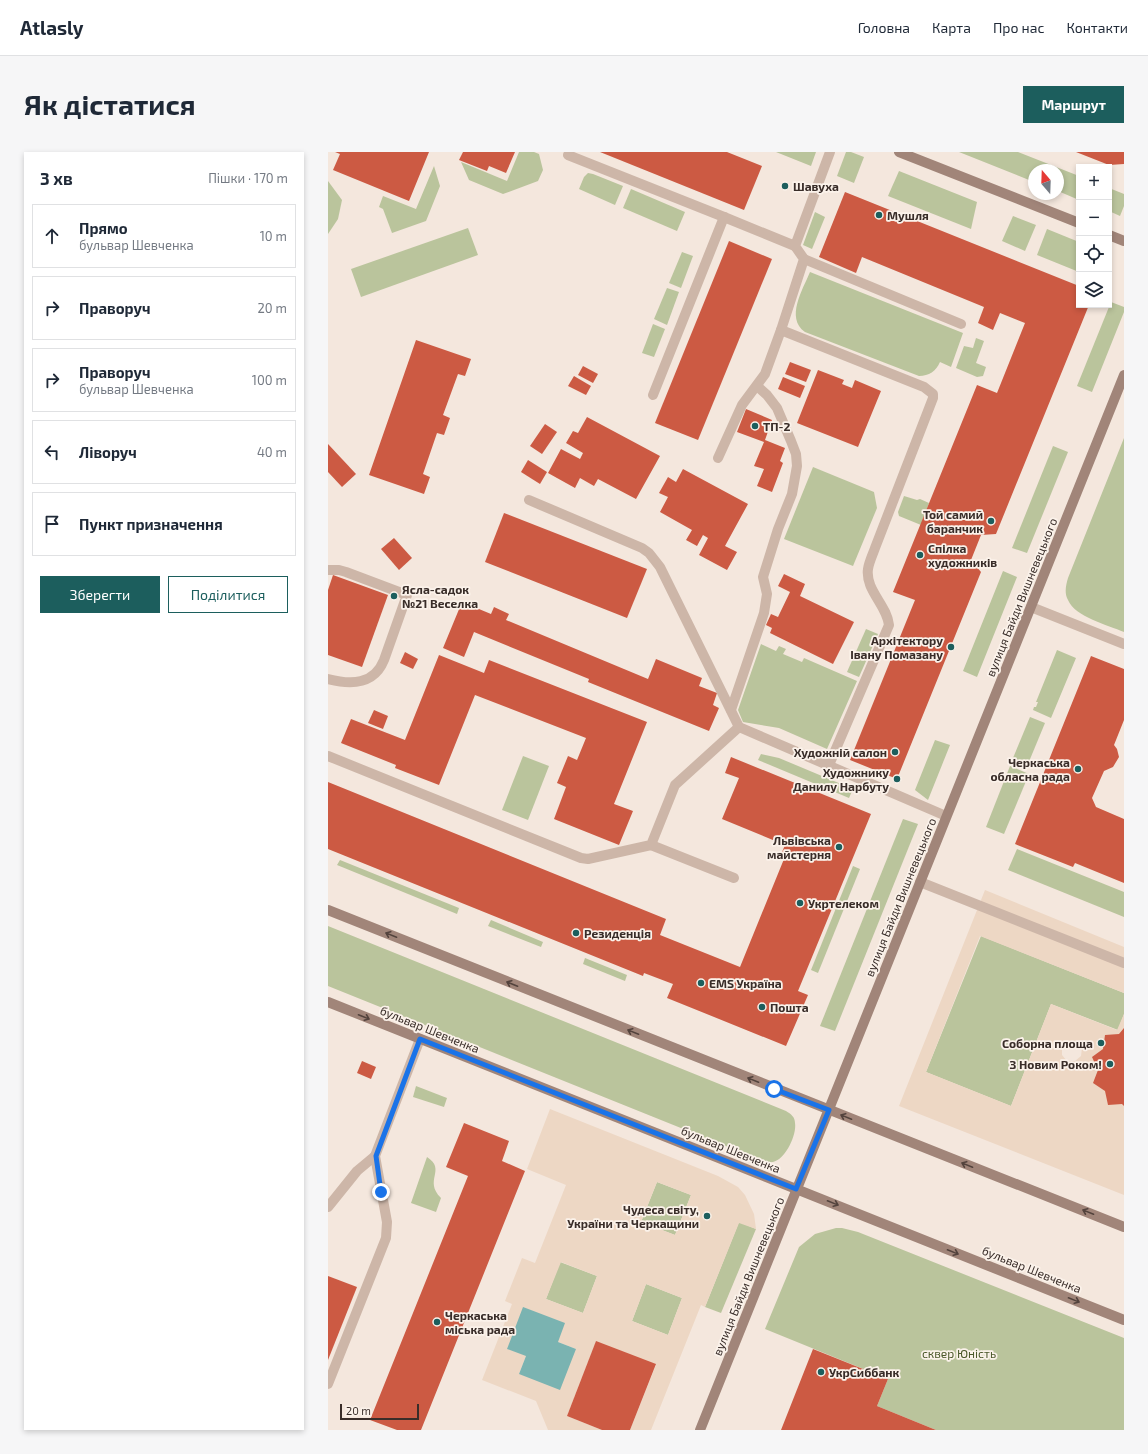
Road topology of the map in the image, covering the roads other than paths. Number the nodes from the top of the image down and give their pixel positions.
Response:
1 (830, 152) edge
2 (900, 152) edge
3 (911, 154) edge
4 (568, 155) dead end
5 (724, 217) junction
6 (1076, 222) edge
7 (1112, 236) edge
8 (1124, 241) edge
9 (794, 246) junction
10 (804, 259) junction
11 (961, 324) dead end
12 (781, 330) junction
13 (1124, 374) edge
14 (757, 386) junction
15 (653, 395) dead end
16 (718, 458) dead end
17 (529, 500) dead end
18 (328, 570) edge
19 (1031, 607) junction
20 (1124, 644) edge
21 (328, 679) edge
22 (731, 710) junction
23 (739, 727) junction
24 (328, 756) edge
25 (829, 765) junction
26 (946, 816) junction
27 (650, 844) junction
28 (734, 878) dead end
29 (920, 882) junction
30 (328, 910) edge
31 (1124, 963) edge
32 (328, 1002) edge
33 (420, 1039) junction
34 (829, 1110) junction
35 (376, 1156) junction
36 (796, 1189) junction
37 (328, 1207) edge
38 (1124, 1227) edge
39 (1124, 1320) edge
40 (328, 1384) edge
41 (700, 1430) edge

1 - 9 lane
2 - 3 main road
3 - 6 main road
4 - 5 lane
5 - 9 lane
5 - 15 lane
7 - 8 main road
9 - 10 lane
10 - 11 lane
10 - 12 lane
12 - 14 lane
12 - 25 lane
13 - 19 main road, вулиця Байди Вишневецького
14 - 16 lane
14 - 22 lane
17 - 22 lane
18 - 21 lane
19 - 20 lane
19 - 26 main road, вулиця Байди Вишневецького
22 - 23 lane
23 - 25 lane
23 - 27 lane
24 - 27 lane
25 - 26 lane
26 - 29 main road, вулиця Байди Вишневецького
27 - 28 lane
29 - 31 lane
29 - 34 main road, вулиця Байди Вишневецького
34 -> 30 main road
32 -> 33 main road, бульвар Шевченка
33 - 35 lane
33 - 36 main road, бульвар Шевченка
34 - 36 main road, вулиця Байди Вишневецького
38 -> 34 main road
35 - 37 lane
35 - 40 lane
36 -> 39 main road, бульвар Шевченка
36 - 41 main road, вулиця Байди Вишневецького

